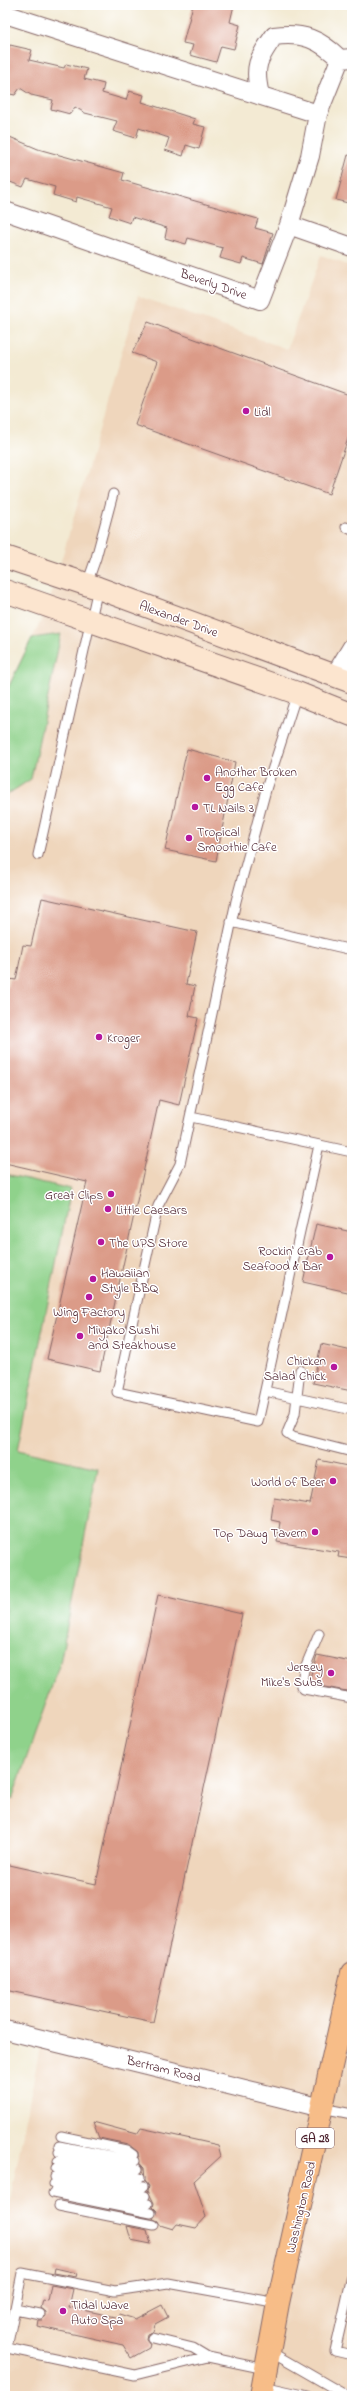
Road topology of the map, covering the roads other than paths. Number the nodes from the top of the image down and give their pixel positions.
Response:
1 (5, 14) edge
2 (346, 58) edge
3 (260, 95) junction
4 (318, 114) junction
5 (5, 210) edge
6 (289, 225) junction
7 (352, 247) edge
8 (113, 494) dead end
9 (5, 557) edge
10 (93, 586) junction
11 (5, 591) edge
12 (91, 621) junction
13 (352, 647) edge
14 (344, 679) edge
15 (297, 693) junction
16 (352, 715) edge
17 (38, 855) dead end
18 (232, 922) junction
19 (352, 950) edge
20 (191, 1117) junction
21 (319, 1145) junction
22 (352, 1152) edge
23 (300, 1370) dead end
24 (265, 1391) junction
25 (297, 1398) junction
26 (352, 1410) edge
27 (352, 1452) edge
28 (319, 1634) dead end
29 (352, 1698) edge
30 (352, 1972) edge
31 (5, 2030) edge
32 (322, 2108) junction
33 (352, 2114) edge
34 (57, 2165) junction
35 (58, 2206) dead end
36 (151, 2213) dead end
37 (154, 2225) dead end
38 (352, 2276) edge
39 (278, 2303) junction
40 (15, 2309) junction
41 (40, 2314) dead end
42 (152, 2338) dead end
43 (352, 2355) edge
44 (208, 2357) junction
45 (264, 2376) edge
46 (308, 2396) edge
47 (347, 2396) edge

1 - 3 street
2 - 3 street
2 - 4 street, Beverly Drive
3 - 4 street
4 - 6 street, Beverly Drive
5 - 6 street, Beverly Drive
6 - 7 street
8 - 10 lane
9 - 10 main road, Alexander Drive
10 - 12 lane
10 - 14 main road, Alexander Drive
11 - 12 main road
12 - 15 main road
12 - 17 lane
13 - 14 street
15 - 16 main road
15 - 18 lane
18 - 19 lane
18 - 20 lane
20 - 21 lane
20 - 24 lane
21 - 22 lane
21 - 24 lane
23 - 25 lane
24 - 25 lane
25 - 26 lane
25 - 27 lane
28 - 29 lane
30 - 32 main road, Washington Road / GA 28
31 - 32 street, Bertram Road
32 - 33 lane
32 - 39 main road, Washington Road / GA 28
34 - 34 lane
34 - 34 lane
34 - 36 lane
35 - 37 lane
38 - 43 lane
39 - 40 lane
39 - 45 main road, Washington Road / GA 28
40 - 41 lane
40 - 44 lane
42 - 44 lane
44 - 45 lane
45 - 46 lane
45 - 47 lane

